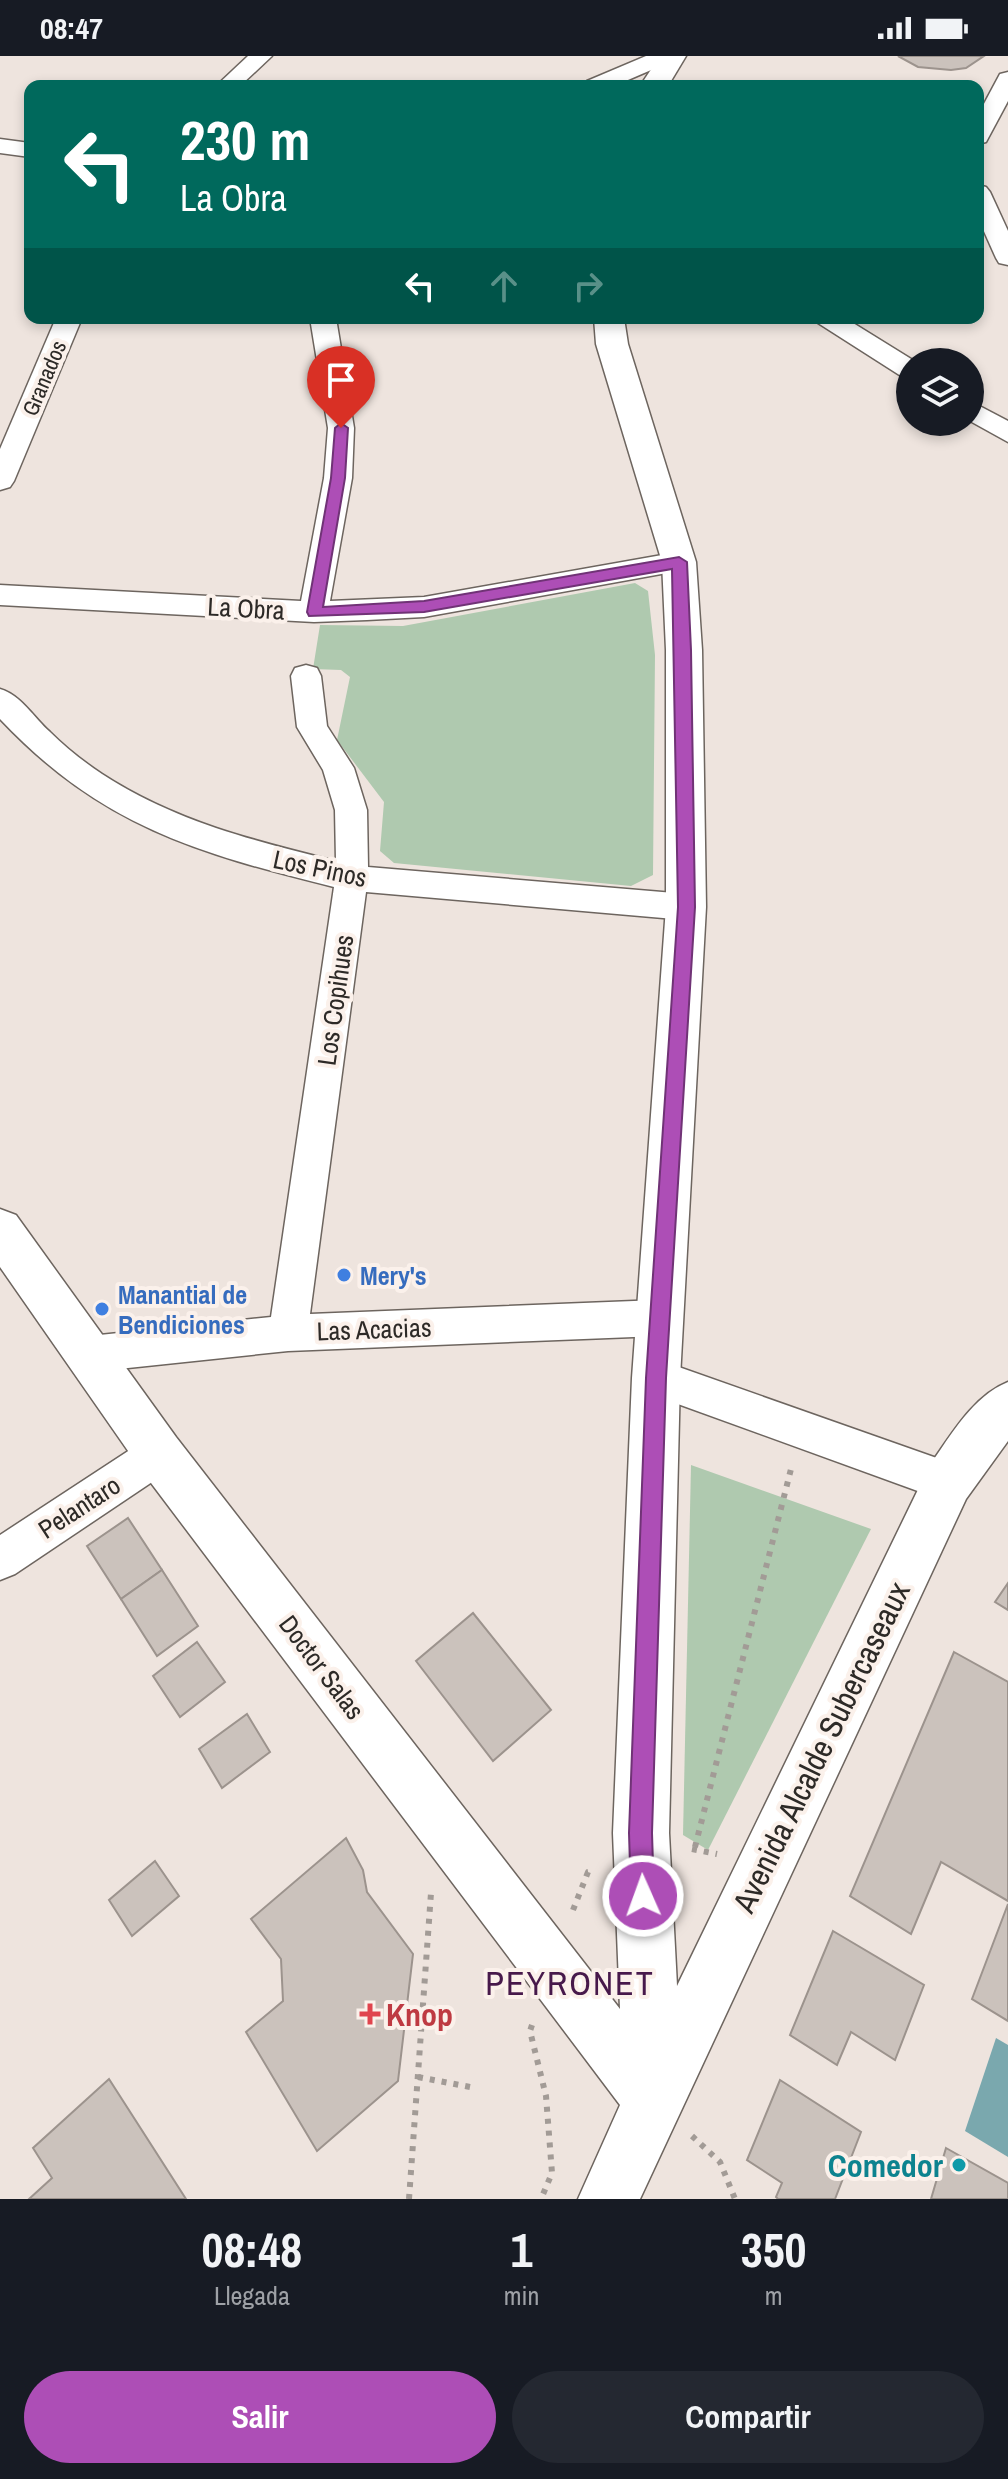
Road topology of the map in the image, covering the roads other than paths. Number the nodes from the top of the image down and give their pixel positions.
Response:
1 (261, 56) edge
2 (664, 56) edge
3 (673, 56) edge
4 (1008, 79) edge
5 (234, 80) edge
6 (609, 80) edge
7 (658, 80) edge
8 (984, 125) edge
9 (0, 146) edge
10 (24, 149) edge
11 (984, 205) edge
12 (1008, 258) edge
13 (66, 324) edge
14 (324, 324) edge
15 (610, 324) edge
16 (837, 324) edge
17 (896, 361) edge
18 (984, 418) edge
19 (1008, 433) edge
20 (0, 481) edge
21 (679, 562) junction
22 (0, 595) edge
23 (314, 612) junction
24 (306, 676) dead end
25 (0, 700) edge
26 (352, 878) junction
27 (686, 907) junction
28 (0, 1229) edge
29 (659, 1318) junction
30 (288, 1333) junction
31 (90, 1354) junction
32 (656, 1378) junction
33 (1008, 1405) edge
34 (159, 1454) junction
35 (948, 1482) junction
36 (0, 1559) edge
37 (653, 2100) junction
38 (609, 2199) edge

1 - 5 street
2 - 6 street
3 - 7 main road
4 - 8 street
9 - 10 street
11 - 12 street
13 - 20 street, Granados
14 - 23 street
15 - 21 main road
16 - 17 street
18 - 19 street
21 - 23 street, La Obra
21 - 27 main road
22 - 23 street, La Obra
24 - 26 street, Los Copihues
25 - 26 street, Los Pinos
26 - 27 street, Los Pinos
26 - 30 street, Los Copihues
27 - 29 main road
28 - 31 main road, Doctor Salas
29 - 30 street, Las Acacias
29 - 32 main road
30 - 31 street, Las Acacias
31 - 34 main road, Doctor Salas
32 - 35 street
32 - 37 main road
33 - 35 main road, Avenida Alcalde Subercaseaux
34 - 36 street, Pelantaro
34 - 37 main road, Doctor Salas
35 - 37 main road, Avenida Alcalde Subercaseaux
37 - 38 main road, Avenida Alcalde Subercaseaux

